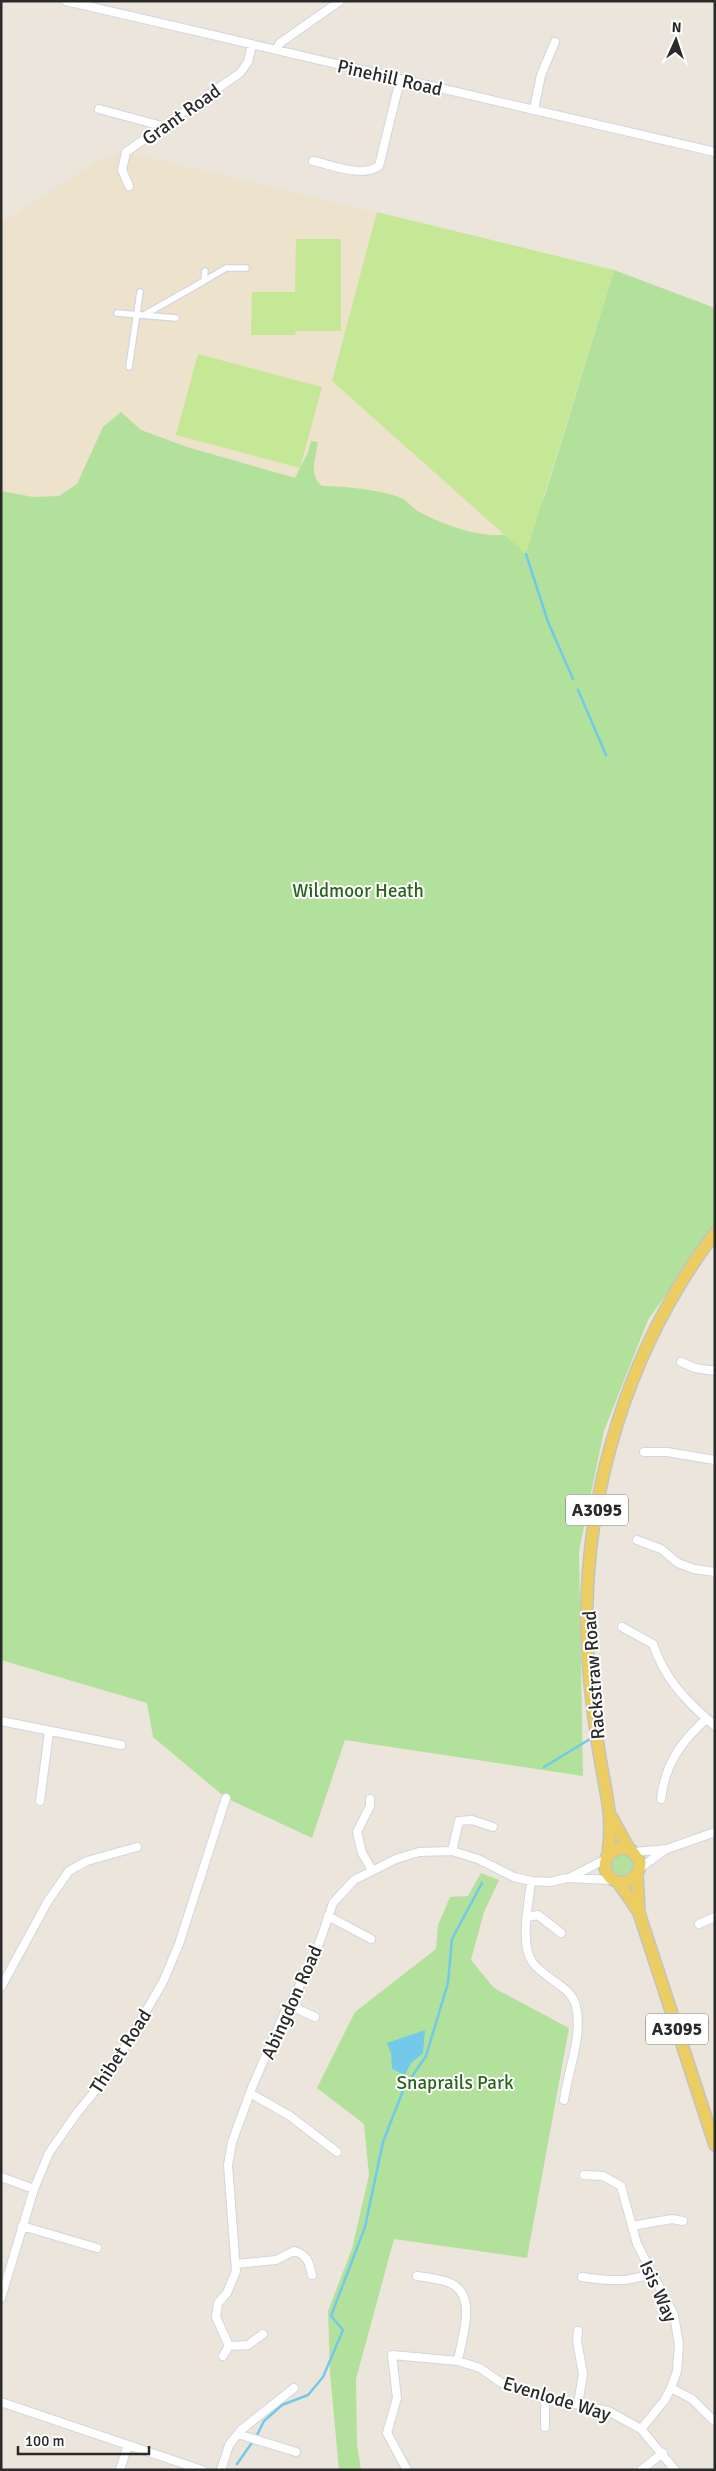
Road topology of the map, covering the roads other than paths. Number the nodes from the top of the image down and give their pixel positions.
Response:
1 (66, 1) edge
2 (340, 1) edge
3 (555, 42) dead end
4 (252, 45) junction
5 (276, 50) junction
6 (400, 80) junction
7 (99, 109) dead end
8 (534, 109) junction
9 (162, 126) junction
10 (715, 152) edge
11 (313, 161) dead end
12 (129, 186) dead end
13 (246, 268) dead end
14 (205, 271) dead end
15 (204, 281) junction
16 (140, 292) dead end
17 (117, 313) dead end
18 (141, 315) junction
19 (176, 318) dead end
20 (129, 367) dead end
21 (715, 1233) edge
22 (680, 1362) dead end
23 (715, 1370) edge
24 (644, 1452) dead end
25 (715, 1460) edge
26 (638, 1540) dead end
27 (715, 1572) edge
28 (622, 1627) dead end
29 (706, 1719) junction
30 (1, 1721) edge
31 (715, 1726) edge
32 (49, 1732) junction
33 (121, 1745) dead end
34 (226, 1798) dead end
35 (370, 1798) dead end
36 (661, 1799) dead end
37 (40, 1801) dead end
38 (609, 1812) junction
39 (492, 1828) dead end
40 (715, 1832) edge
41 (137, 1846) dead end
42 (667, 1849) junction
43 (631, 1850) junction
44 (452, 1851) junction
45 (607, 1857) junction
46 (372, 1870) junction
47 (638, 1871) junction
48 (567, 1878) junction
49 (531, 1881) junction
50 (615, 1881) junction
51 (639, 1913) junction
52 (328, 1916) junction
53 (715, 1917) edge
54 (527, 1918) junction
55 (699, 1924) dead end
56 (561, 1933) dead end
57 (371, 1939) dead end
58 (1, 1987) edge
59 (289, 2004) junction
60 (315, 2017) dead end
61 (250, 2093) junction
62 (564, 2100) dead end
63 (715, 2145) edge
64 (337, 2152) dead end
65 (584, 2175) dead end
66 (1, 2177) edge
67 (34, 2189) junction
68 (683, 2221) dead end
69 (22, 2226) junction
70 (632, 2226) junction
71 (97, 2248) dead end
72 (236, 2264) junction
73 (653, 2273) junction
74 (312, 2274) dead end
75 (417, 2276) dead end
76 (582, 2277) dead end
77 (1, 2298) edge
78 (578, 2331) dead end
79 (263, 2334) dead end
80 (229, 2346) junction
81 (223, 2356) dead end
82 (458, 2361) junction
83 (294, 2388) dead end
84 (671, 2388) junction
85 (545, 2396) junction
86 (1, 2402) edge
87 (578, 2404) junction
88 (713, 2420) dead end
89 (545, 2427) dead end
90 (642, 2429) junction
91 (238, 2434) junction
92 (128, 2445) junction
93 (296, 2452) dead end
94 (663, 2454) junction
95 (120, 2470) edge
96 (202, 2470) edge
97 (221, 2470) edge
98 (407, 2470) edge
99 (641, 2470) edge
100 (676, 2470) edge

1 - 4 street, Pinehill Road
2 - 5 street
3 - 8 street
4 - 5 street, Pinehill Road
4 - 9 street, Grant Road
5 - 6 street, Pinehill Road
6 - 8 street, Pinehill Road
6 - 11 street
7 - 9 street
8 - 10 street, Pinehill Road
9 - 12 street, Grant Road
13 - 15 street
14 - 15 street
15 - 18 street
16 - 18 street
17 - 18 street
18 - 19 street
18 - 20 street
21 - 38 main road, Rackstraw Road / A3095
22 - 23 street
24 - 25 street
26 - 27 street
28 - 29 street
29 - 31 street
29 - 36 street
30 - 32 street
32 - 33 street
32 - 37 street
34 - 67 street, Thibet Road
35 - 46 street
38 - 43 main road, Rackstraw Road / A3095
38 - 45 main road, Rackstraw Road / A3095
39 - 44 street
40 - 42 street
41 - 58 street
42 - 43 street
42 - 47 street
43 - 45 main road
43 - 47 main road
44 - 46 street, Abingdon Road
44 - 49 street, Abingdon Road
45 - 48 street, Abingdon Road
45 - 50 main road
46 - 52 street, Abingdon Road
47 - 50 main road
47 - 51 main road, A3095
48 - 49 street, Abingdon Road
48 - 50 street, Abingdon Road
49 - 54 street
50 - 51 main road, A3095
51 - 63 main road, A3095
52 - 57 street
52 - 59 street, Abingdon Road
53 - 55 street
54 - 56 street
54 - 62 street
59 - 60 street
59 - 61 street, Abingdon Road
61 - 64 street
61 - 72 street, Abingdon Road
65 - 70 street, Isis Way
66 - 67 street
67 - 69 street, Thibet Road
68 - 70 street
69 - 71 street
69 - 77 street, Thibet Road
70 - 73 street, Isis Way
72 - 74 street
72 - 80 street, Abingdon Road
73 - 76 street
73 - 84 street, Isis Way
75 - 82 street
78 - 87 street
79 - 80 street
80 - 81 street
82 - 85 street, Evenlode Way
82 - 98 street, Evenlode Way
83 - 91 street
84 - 88 street
84 - 90 street, Isis Way
85 - 87 street, Evenlode Way
85 - 89 street
86 - 92 street
87 - 90 street, Evenlode Way
90 - 94 street, Evenlode Way
91 - 93 street
91 - 97 street
92 - 95 street
92 - 96 street
94 - 99 street
94 - 100 street, Evenlode Way

